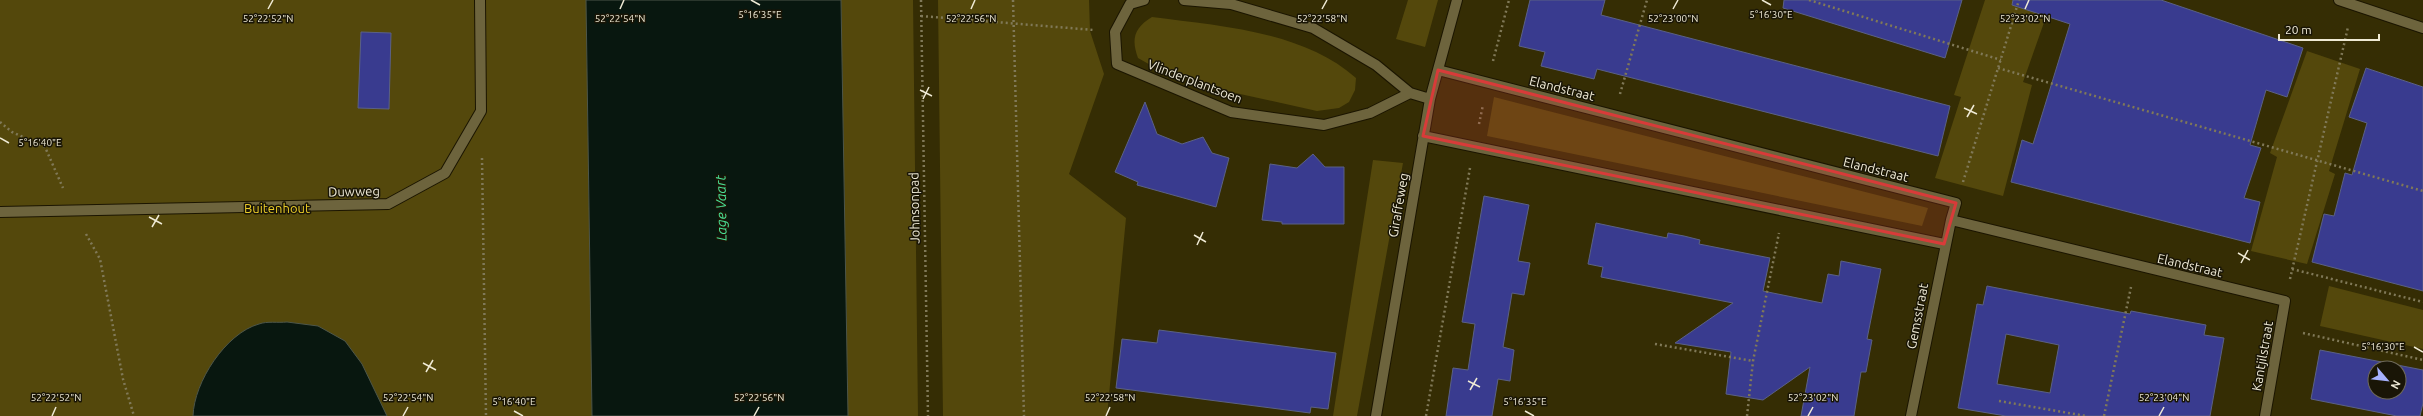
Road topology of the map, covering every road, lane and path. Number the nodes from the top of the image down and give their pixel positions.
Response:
1 (480, 0) edge
2 (921, 0) edge
3 (1013, 0) edge
4 (1144, 0) edge
5 (1184, 0) edge
6 (1457, 0) edge
7 (1509, 0) edge
8 (1647, 0) edge
9 (1809, 0) edge
10 (2019, 0) edge
11 (2339, 0) edge
12 (2353, 5) junction
13 (921, 16) junction
14 (1014, 23) junction
15 (2423, 28) edge
16 (1115, 32) junction
17 (2001, 60) junction
18 (1998, 68) junction
19 (1438, 70) junction
20 (1487, 82) junction
21 (1410, 93) junction
22 (1430, 99) junction
23 (1614, 115) junction
24 (0, 122) edge
25 (1422, 136) junction
26 (1474, 147) junction
27 (482, 150) dead end
28 (2317, 162) junction
29 (2423, 191) edge
30 (1956, 203) junction
31 (74, 210) junction
32 (1783, 211) junction
33 (0, 212) edge
34 (1951, 220) junction
35 (1944, 244) junction
36 (2135, 265) junction
37 (2292, 269) junction
38 (2285, 301) junction
39 (2423, 302) edge
40 (2281, 328) junction
41 (1655, 344) dead end
42 (2423, 360) edge
43 (1753, 361) junction
44 (1998, 400) dead end
45 (134, 416) edge
46 (486, 416) edge
47 (928, 416) edge
48 (1024, 416) edge
49 (1376, 416) edge
50 (1426, 416) edge
51 (1747, 416) edge
52 (1910, 416) edge
53 (2086, 416) edge
54 (2104, 416) edge
55 (2265, 416) edge

1 - 31 street, Duwweg
2 - 13 path, Johnsonpad
3 - 14 path
4 - 16 street
5 - 21 street
6 - 19 street, Giraffeweg
7 - 20 path
8 - 23 path
9 - 17 path
10 - 17 path
11 - 12 street
12 - 15 street
12 - 28 path
13 - 14 path
13 - 47 path, Johnsonpad
14 - 16 path
14 - 48 path
16 - 21 street, Vlinderplantsoen
17 - 18 path
18 - 28 path
18 - 30 path
19 - 20 street, Elandstraat
19 - 22 street, Giraffeweg
20 - 23 street, Elandstraat
20 - 26 path
21 - 22 street
22 - 25 street, Giraffeweg
23 - 30 street, Elandstraat
24 - 31 path
25 - 26 street
25 - 49 street, Giraffeweg
26 - 32 street
26 - 50 path
27 - 46 path
28 - 29 path
28 - 37 path
30 - 34 street
31 - 33 street, Duwweg
31 - 45 path
32 - 35 street
32 - 43 path
34 - 35 street, Gemsstraat
34 - 36 street, Elandstraat
35 - 52 street, Gemsstraat
36 - 38 street, Elandstraat
36 - 54 path
37 - 38 path
37 - 39 path
38 - 40 street, Kantjilstraat
40 - 42 path
40 - 55 street, Kantjilstraat
41 - 43 path
43 - 51 path
44 - 53 path

